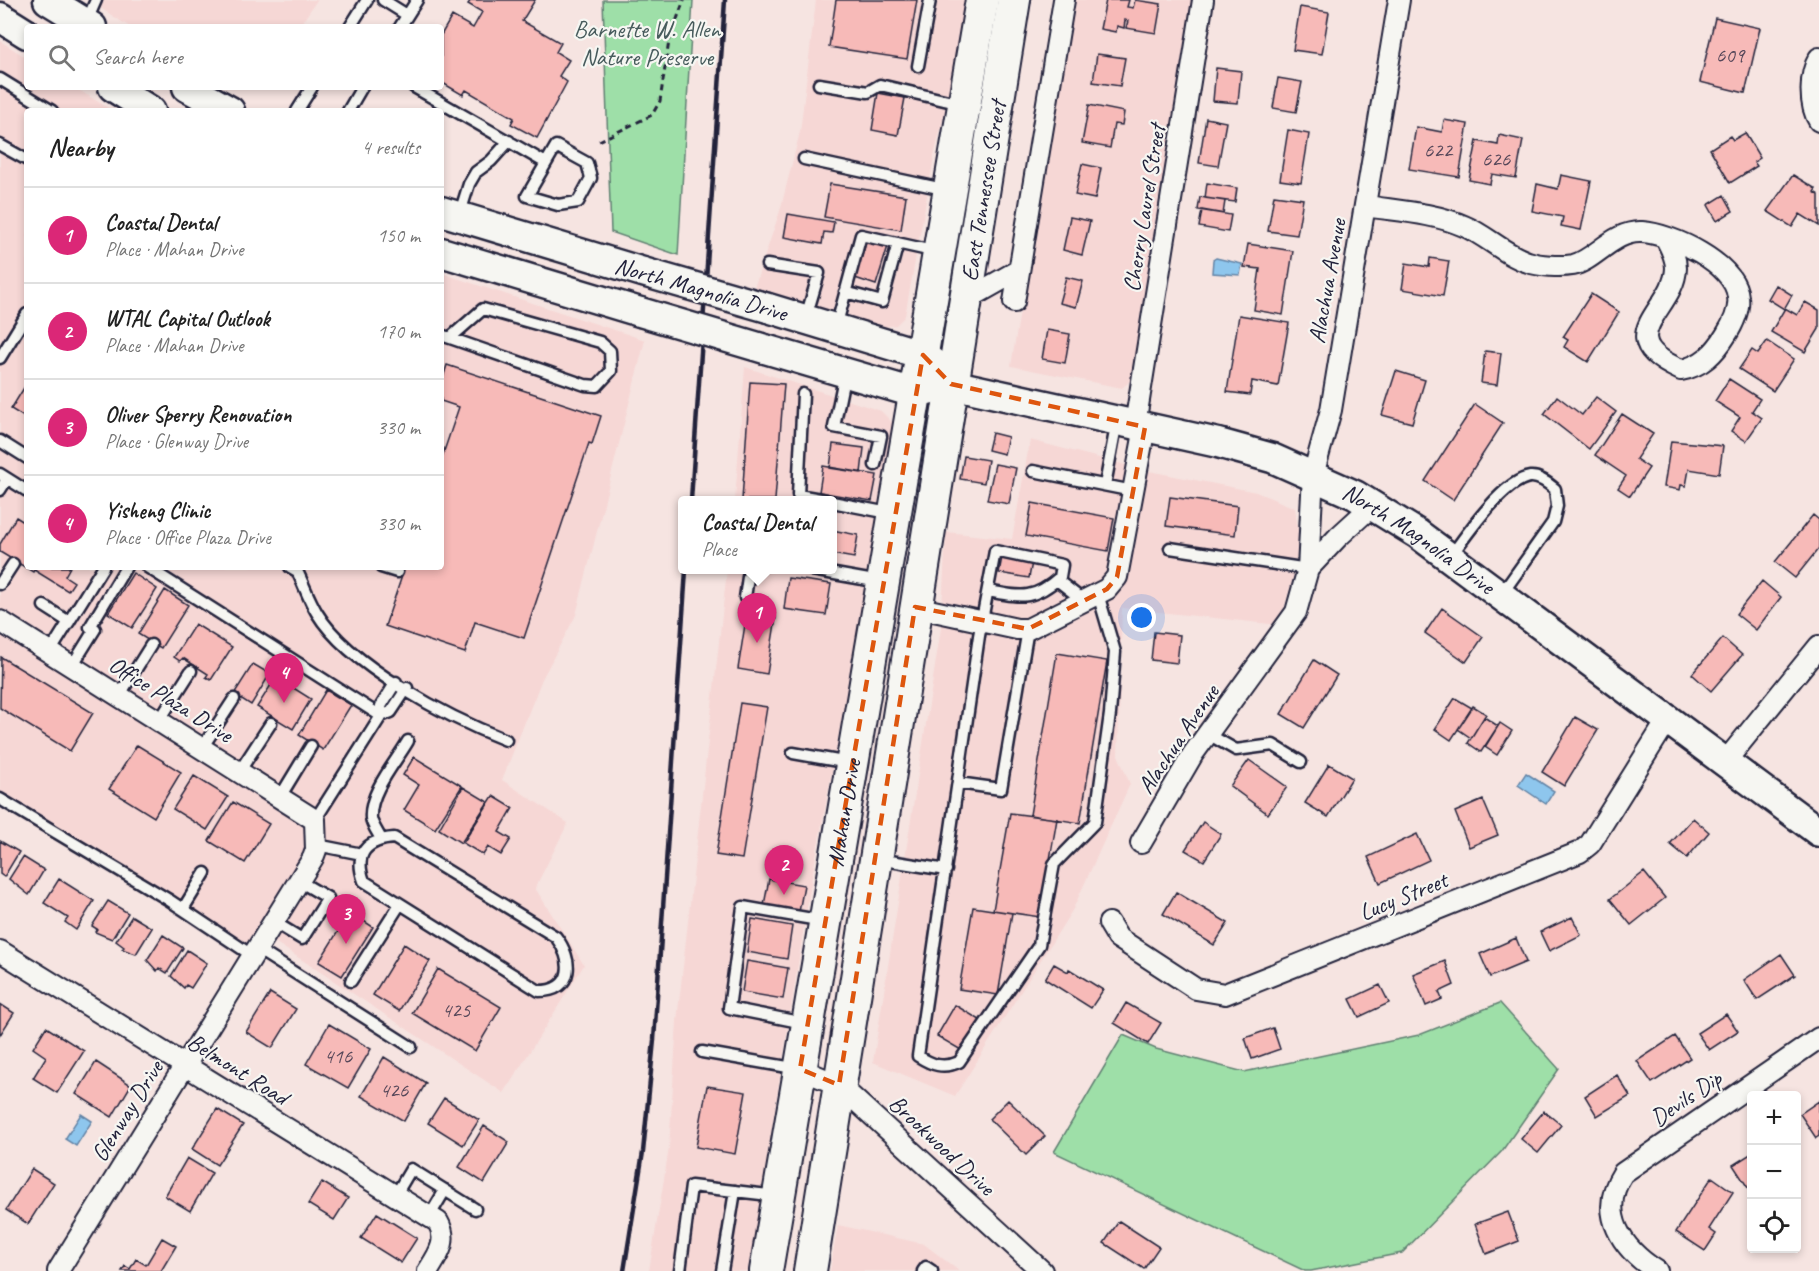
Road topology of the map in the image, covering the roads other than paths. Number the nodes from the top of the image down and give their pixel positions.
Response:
1 (48, 0) edge
2 (367, 0) edge
3 (382, 0) edge
4 (417, 0) edge
5 (930, 0) edge
6 (982, 0) edge
7 (1014, 0) edge
8 (1064, 0) edge
9 (1203, 0) edge
10 (1399, 0) edge
11 (407, 15) junction
12 (0, 17) edge
13 (91, 17) edge
14 (352, 24) edge
15 (402, 24) edge
16 (24, 32) edge
17 (1819, 58) edge
18 (918, 66) dead end
19 (0, 79) edge
20 (819, 84) dead end
21 (117, 90) edge
22 (310, 90) edge
23 (360, 90) edge
24 (419, 90) edge
25 (190, 97) edge
26 (965, 105) junction
27 (47, 108) edge
28 (146, 108) edge
29 (221, 108) edge
30 (299, 108) edge
31 (350, 108) edge
32 (1819, 121) edge
33 (509, 141) junction
34 (0, 144) edge
35 (24, 158) edge
36 (804, 159) dead end
37 (546, 163) junction
38 (950, 191) junction
39 (1366, 206) junction
40 (450, 214) edge
41 (1665, 237) junction
42 (898, 243) junction
43 (444, 245) edge
44 (940, 252) junction
45 (444, 256) edge
46 (767, 265) dead end
47 (1019, 270) junction
48 (845, 292) junction
49 (964, 301) junction
50 (1014, 302) dead end
51 (24, 319) edge
52 (806, 320) junction
53 (836, 329) junction
54 (445, 337) edge
55 (923, 355) junction
56 (0, 358) edge
57 (845, 372) junction
58 (951, 384) junction
59 (916, 391) junction
60 (804, 394) dead end
61 (1133, 424) junction
62 (0, 441) edge
63 (892, 449) junction
64 (24, 456) edge
65 (875, 465) dead end
66 (1033, 471) dead end
67 (1313, 475) junction
68 (4, 477) edge
69 (1105, 485) junction
70 (24, 489) edge
71 (0, 490) edge
72 (1133, 490) junction
73 (803, 496) edge
74 (837, 503) edge
75 (1373, 505) junction
76 (894, 514) junction
77 (1170, 548) dead end
78 (1450, 557) junction
79 (13, 564) dead end
80 (1308, 569) junction
81 (101, 570) edge
82 (124, 570) edge
83 (152, 570) edge
84 (295, 570) edge
85 (391, 570) edge
86 (397, 572) dead end
87 (748, 574) edge
88 (834, 574) edge
89 (1057, 580) junction
90 (883, 583) junction
91 (0, 584) edge
92 (988, 591) junction
93 (1501, 595) junction
94 (1091, 597) junction
95 (745, 598) dead end
96 (44, 606) dead end
97 (915, 607) junction
98 (0, 621) edge
99 (69, 622) junction
100 (982, 622) junction
101 (1028, 629) junction
102 (152, 645) dead end
103 (1819, 646) edge
104 (50, 652) junction
105 (72, 666) junction
106 (191, 671) dead end
107 (396, 682) junction
108 (407, 688) junction
109 (119, 696) junction
110 (234, 699) dead end
111 (381, 716) junction
112 (1668, 719) junction
113 (159, 722) junction
114 (271, 723) dead end
115 (1208, 734) junction
116 (506, 740) dead end
117 (408, 741) dead end
118 (311, 746) dead end
119 (202, 748) junction
120 (793, 753) dead end
121 (1301, 762) dead end
122 (1725, 762) junction
123 (852, 764) junction
124 (239, 772) junction
125 (958, 783) junction
126 (280, 797) junction
127 (0, 799) edge
128 (315, 820) junction
129 (1819, 832) edge
130 (381, 839) junction
131 (1141, 843) dead end
132 (317, 845) junction
133 (837, 852) junction
134 (362, 854) junction
135 (875, 858) junction
136 (946, 870) junction
137 (205, 873) dead end
138 (299, 881) junction
139 (400, 904) junction
140 (183, 909) junction
141 (274, 922) junction
142 (825, 922) junction
143 (1109, 923) dead end
144 (0, 951) edge
145 (255, 952) junction
146 (351, 981) dead end
147 (808, 1023) junction
148 (1819, 1038) edge
149 (411, 1047) dead end
150 (702, 1052) dead end
151 (185, 1065) junction
152 (800, 1069) junction
153 (839, 1085) junction
154 (446, 1190) junction
155 (735, 1191) junction
156 (394, 1196) junction
157 (778, 1196) junction
158 (475, 1209) dead end
159 (429, 1217) junction
160 (58, 1271) edge
161 (428, 1271) edge
162 (680, 1271) edge
163 (722, 1271) edge
164 (766, 1271) edge
165 (810, 1271) edge
166 (923, 1271) edge
167 (932, 1271) edge
168 (1042, 1271) edge
169 (1657, 1271) edge

1 - 13 main road
2 - 14 lane
3 - 11 lane
4 - 11 lane
5 - 18 lane
6 - 26 main road, East Tennessee Street
7 - 49 main road, East Tennessee Street
8 - 47 street
9 - 61 street, Cherry Laurel Street
10 - 39 street, Alachua Avenue
11 - 15 lane
12 - 16 main road
17 - 32 street
19 - 27 lane
20 - 26 lane
21 - 28 main road
22 - 30 lane
23 - 31 lane
24 - 33 lane
25 - 29 main road
26 - 38 main road, East Tennessee Street
33 - 37 lane
33 - 40 lane
34 - 35 lane
36 - 38 lane
37 - 37 lane
38 - 44 main road, East Tennessee Street
39 - 41 street
39 - 67 street, Alachua Avenue
40 - 43 main road
40 - 52 main road, North Magnolia Drive, bridge
41 - 41 street
42 - 44 lane
42 - 48 lane
42 - 48 lane
44 - 55 main road, East Tennessee Street
45 - 57 main road, North Magnolia Drive, bridge
46 - 52 lane
47 - 49 street
47 - 50 street
48 - 53 lane
49 - 58 main road, East Tennessee Street
51 - 56 lane
52 - 53 main road, North Magnolia Drive
53 - 55 main road, North Magnolia Drive
54 - 54 lane
55 - 58 main road, North Magnolia Drive
55 - 59 main road, Mahan Drive
57 - 59 main road, North Magnolia Drive
57 - 63 lane
58 - 59 main road, North Magnolia Drive
58 - 61 main road, North Magnolia Drive
58 - 97 main road, Mahan Drive
59 - 63 main road, Mahan Drive
60 - 73 lane
61 - 67 main road, North Magnolia Drive
61 - 69 lane
61 - 72 street, Cherry Laurel Street
62 - 64 lane
63 - 65 lane
63 - 76 main road, Mahan Drive
66 - 69 lane
67 - 75 main road, North Magnolia Drive
67 - 80 street, Alachua Avenue
68 - 70 lane
68 - 71 lane
69 - 72 lane
72 - 94 street, Cherry Laurel Street
74 - 76 lane
75 - 78 main road, North Magnolia Drive
75 - 80 street, Alachua Avenue
76 - 90 main road, Mahan Drive
77 - 80 lane
78 - 93 main road, North Magnolia Drive
78 - 93 lane
79 - 91 lane
80 - 115 street, Alachua Avenue
81 - 99 lane
82 - 105 lane
83 - 111 lane
84 - 107 lane
85 - 86 lane
87 - 95 lane
88 - 90 lane
89 - 92 lane
89 - 92 lane
89 - 94 lane
90 - 123 main road, Mahan Drive
92 - 100 lane
93 - 112 main road, North Magnolia Drive
94 - 101 street, Cherry Laurel Street
94 - 136 lane
96 - 99 lane
97 - 100 street
97 - 135 main road, Mahan Drive
98 - 104 street, Office Plaza Drive
99 - 104 lane
100 - 101 street
100 - 125 lane
101 - 125 lane
102 - 109 lane
103 - 122 street
104 - 105 street, Office Plaza Drive
105 - 109 street, Office Plaza Drive
106 - 113 lane
107 - 108 lane
107 - 111 lane
108 - 111 lane
108 - 116 lane
109 - 113 street, Office Plaza Drive
110 - 119 lane
111 - 128 lane
112 - 122 main road, North Magnolia Drive
112 - 143 street, Lucy Street
113 - 119 street, Office Plaza Drive
114 - 124 lane
115 - 121 lane
115 - 131 street, Alachua Avenue
117 - 130 lane
118 - 126 lane
119 - 124 street, Office Plaza Drive
120 - 123 lane
122 - 129 main road, North Magnolia Drive
123 - 133 main road, Mahan Drive
124 - 126 street, Office Plaza Drive
125 - 136 lane
126 - 128 street, Office Plaza Drive
127 - 140 lane
128 - 132 street, Glenway Drive
130 - 134 lane
130 - 139 lane
132 - 134 lane
132 - 138 street, Glenway Drive
133 - 135 main road
133 - 142 main road, Mahan Drive
134 - 139 lane
135 - 136 lane
135 - 153 main road, Mahan Drive
137 - 140 lane
138 - 141 street, Glenway Drive
138 - 141 lane
139 - 146 lane
140 - 145 lane
141 - 145 street, Glenway Drive
142 - 147 main road, Mahan Drive
142 - 147 lane
144 - 151 street, Belmont Road
145 - 149 lane
145 - 151 street, Glenway Drive
147 - 152 main road, Mahan Drive
148 - 169 street, Devils Dip
150 - 152 lane
151 - 156 street, Belmont Road
151 - 160 street, Glenway Drive
152 - 153 street, Brookwood Drive
152 - 157 main road, Mahan Drive
153 - 165 main road, Mahan Drive
153 - 168 street, Brookwood Drive
154 - 156 lane
154 - 158 lane
154 - 159 lane
155 - 157 lane
155 - 162 lane
155 - 163 lane
156 - 159 street, Belmont Road
157 - 164 main road, Mahan Drive
159 - 161 street, Belmont Road
166 - 167 lane

